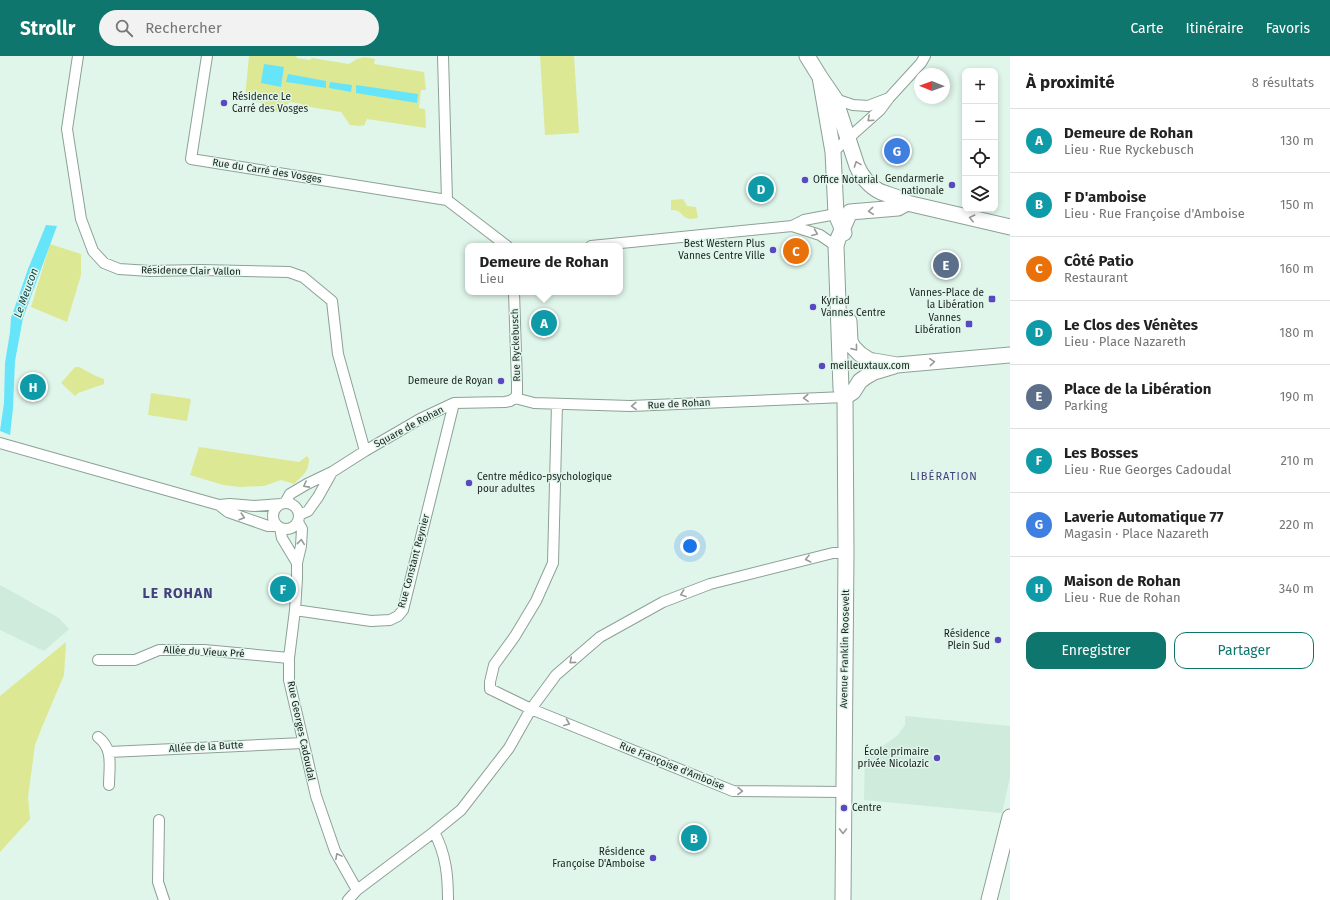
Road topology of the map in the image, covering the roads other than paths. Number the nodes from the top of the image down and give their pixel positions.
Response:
1 (78, 56) edge
2 (207, 56) edge
3 (443, 56) edge
4 (807, 56) edge
5 (926, 56) edge
6 (820, 77) junction
7 (889, 98) junction
8 (835, 99) junction
9 (848, 138) junction
10 (833, 152) junction
11 (447, 200) junction
12 (907, 203) junction
13 (843, 218) junction
14 (792, 226) junction
15 (1010, 227) edge
16 (503, 243) edge
17 (621, 243) edge
18 (836, 246) junction
19 (514, 295) edge
20 (1010, 355) edge
21 (897, 365) junction
22 (845, 397) junction
23 (515, 398) junction
24 (454, 403) junction
25 (557, 404) junction
26 (0, 443) edge
27 (365, 450) junction
28 (332, 472) junction
29 (283, 504) junction
30 (219, 505) junction
31 (299, 518) junction
32 (279, 527) junction
33 (846, 553) junction
34 (297, 563) junction
35 (295, 610) junction
36 (289, 658) junction
37 (98, 660) dead end
38 (531, 708) junction
39 (98, 737) dead end
40 (304, 743) junction
41 (109, 752) junction
42 (109, 785) dead end
43 (844, 792) junction
44 (1010, 817) edge
45 (159, 820) dead end
46 (434, 832) junction
47 (357, 890) junction
48 (164, 900) edge
49 (348, 900) edge
50 (448, 900) edge
51 (843, 900) edge
52 (990, 900) edge

1 - 27 street, Résidence Clair Vallon
2 - 11 street, Rue du Carré des Vosges
3 - 11 street
4 - 6 main road
5 - 7 street
6 - 8 main road
6 - 10 main road
7 - 8 street
7 -> 9 street
8 - 9 main road
9 - 10 street
12 -> 9 main road
10 - 13 main road
11 - 16 street, Rue du Carré des Vosges
12 -> 13 main road
15 -> 12 main road
13 - 14 street
13 - 18 main road
13 -> 21 main road
14 - 17 street
14 -> 18 street
18 - 22 main road, Avenue Franklin Roosevelt
19 - 23 street, Rue Ryckebusch
21 -> 20 main road
21 - 22 main road
22 -> 25 street, Rue de Rohan
22 - 33 main road, Avenue Franklin Roosevelt
23 - 24 street, Square de Rohan
23 - 25 street, Rue de Rohan
24 - 27 street, Square de Rohan
24 - 35 street, Rue Constant Reynier
25 - 38 street, Rue Françoise d'Amboise
26 - 30 street
27 - 28 street, Square de Rohan
28 -> 29 street, Square de Rohan
28 - 31 street, Square de Rohan
29 - 30 street
29 - 31 street
29 - 32 street
30 -> 32 street
31 - 32 street
34 -> 31 street, Rue Georges Cadoudal
32 - 34 street, Rue Georges Cadoudal
33 -> 38 street
33 - 43 main road, Avenue Franklin Roosevelt
34 - 35 street, Rue Georges Cadoudal
35 - 36 street, Rue Georges Cadoudal
36 - 37 street, Allée du Vieux Pré
36 - 40 street, Rue Georges Cadoudal
38 -> 43 street, Rue Françoise d'Amboise
38 - 46 street
39 - 41 street
40 - 41 street, Allée de la Butte
47 -> 40 street, Rue Georges Cadoudal
41 - 42 street
43 -> 51 main road, Avenue Franklin Roosevelt
44 - 52 main road
45 - 48 street
46 - 47 street
46 - 50 street
47 - 49 street

